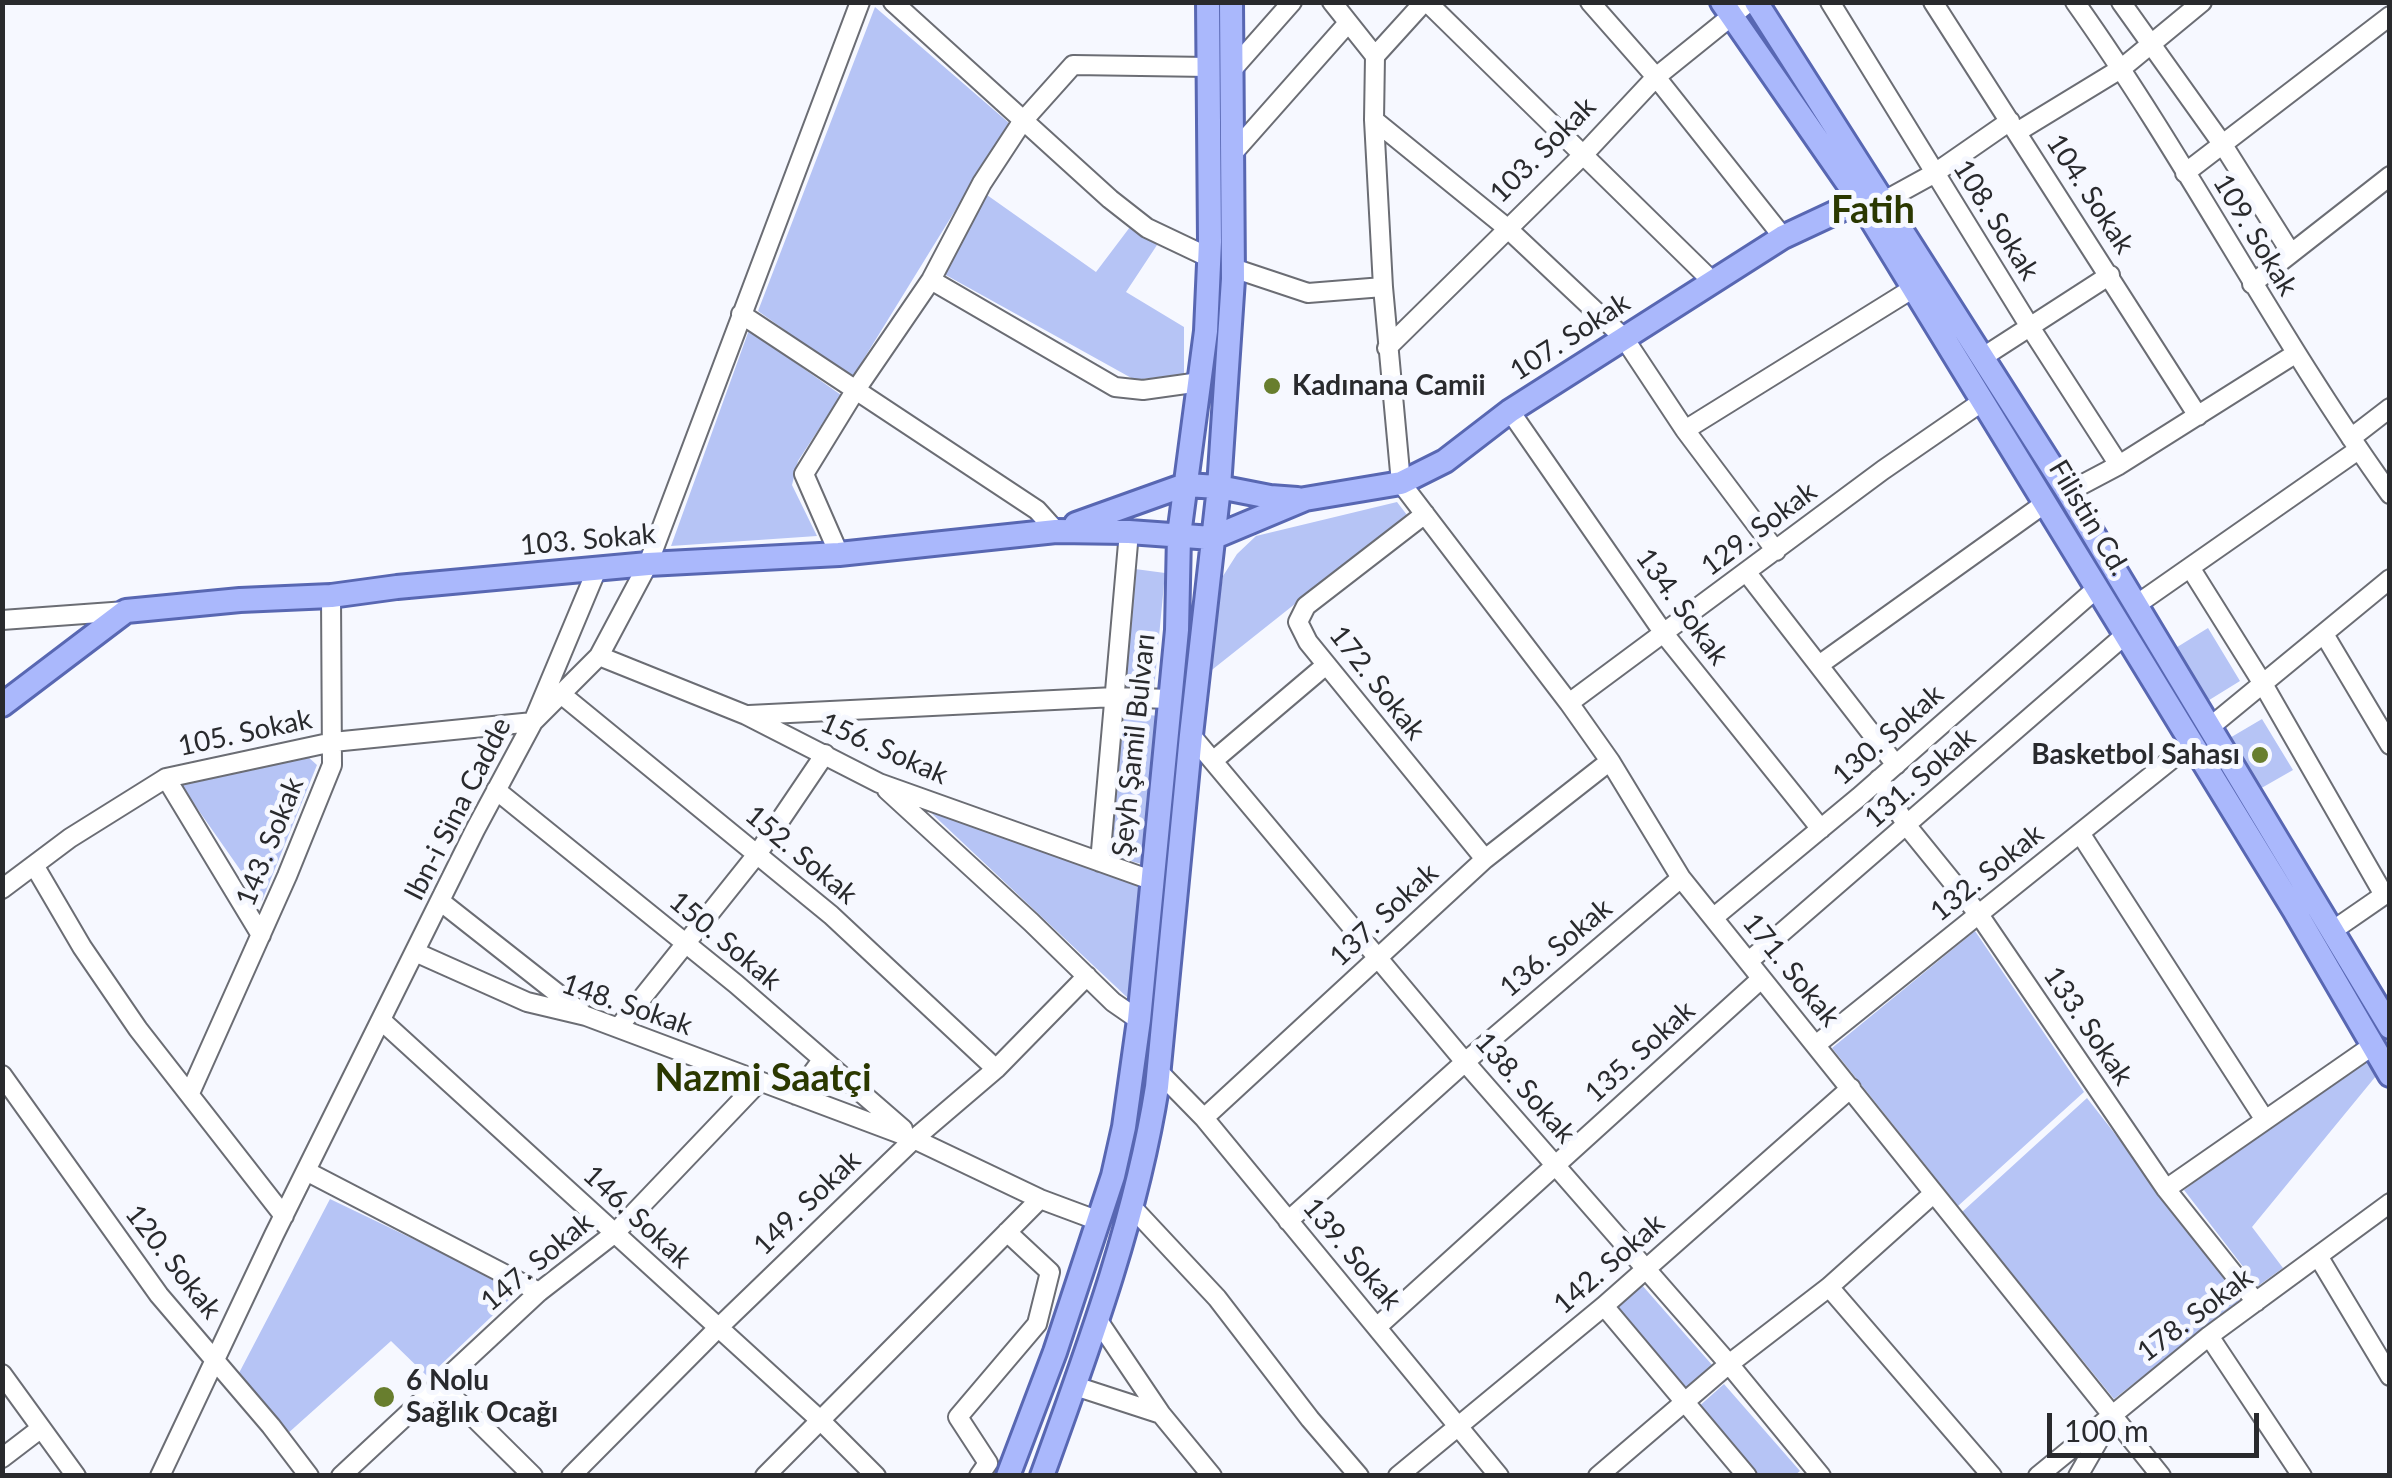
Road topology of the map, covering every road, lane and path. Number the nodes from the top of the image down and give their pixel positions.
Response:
1 (860, 2) edge
2 (894, 2) edge
3 (1208, 2) edge
4 (1230, 2) edge
5 (1292, 2) edge
6 (1332, 2) edge
7 (1426, 2) edge
8 (1590, 2) edge
9 (1830, 2) edge
10 (2075, 2) edge
11 (2121, 2) edge
12 (2202, 2) edge
13 (1938, 4) edge
14 (1739, 6) edge
15 (2390, 16) edge
16 (1348, 22) junction
17 (2152, 43) junction
18 (1375, 56) junction
19 (2122, 68) junction
20 (1220, 69) junction
21 (1656, 78) junction
22 (1374, 120) junction
23 (1022, 122) junction
24 (2013, 126) junction
25 (2223, 145) junction
26 (1233, 153) junction
27 (1584, 154) junction
28 (1935, 172) junction
29 (2185, 173) junction
30 (2390, 176) edge
31 (1860, 201) junction
32 (1884, 201) junction
33 (1507, 228) junction
34 (1784, 237) junction
35 (2291, 253) junction
36 (1208, 257) junction
37 (1233, 268) junction
38 (2110, 275) junction
39 (931, 280) junction
40 (1713, 282) junction
41 (2252, 284) junction
42 (1382, 287) junction
43 (1912, 289) junction
44 (742, 314) junction
45 (2030, 327) junction
46 (1624, 338) junction
47 (1387, 348) junction
48 (2294, 354) junction
49 (1983, 357) junction
50 (1200, 382) junction
51 (854, 391) junction
52 (1983, 401) junction
53 (2390, 408) edge
54 (1510, 411) junction
55 (2198, 416) junction
56 (1684, 430) junction
57 (2354, 444) junction
58 (2119, 465) junction
59 (1400, 482) junction
60 (1185, 485) junction
61 (1219, 487) junction
62 (2068, 492) junction
63 (2390, 494) edge
64 (1305, 499) junction
65 (2044, 504) junction
66 (1426, 514) junction
67 (1056, 531) junction
68 (1130, 532) junction
69 (1179, 536) junction
70 (1212, 538) junction
71 (1776, 552) junction
72 (840, 554) junction
73 (648, 564) junction
74 (598, 569) junction
75 (2192, 570) junction
76 (1747, 573) junction
77 (2390, 579) edge
78 (2096, 589) junction
79 (331, 596) junction
80 (2136, 606) junction
81 (126, 611) junction
82 (2, 620) edge
83 (2324, 634) junction
84 (1664, 635) junction
85 (2125, 635) junction
86 (599, 656) junction
87 (1326, 665) junction
88 (1819, 665) junction
89 (2262, 684) junction
90 (561, 694) junction
91 (1115, 698) junction
92 (1168, 699) junction
93 (1569, 703) junction
94 (2, 705) edge
95 (746, 715) junction
96 (533, 722) junction
97 (1191, 735) junction
98 (2201, 735) junction
99 (333, 742) junction
100 (2390, 745) edge
101 (826, 754) junction
102 (1214, 760) junction
103 (1610, 761) junction
104 (1896, 764) junction
105 (166, 778) junction
106 (1879, 779) junction
107 (879, 783) junction
108 (496, 790) junction
109 (1907, 826) junction
110 (1820, 829) junction
111 (2080, 833) junction
112 (758, 853) junction
113 (1485, 860) junction
114 (1100, 862) junction
115 (34, 864) junction
116 (1681, 878) junction
117 (1151, 880) junction
118 (2, 889) edge
119 (2387, 893) edge
120 (440, 902) junction
121 (1980, 916) junction
122 (1713, 918) junction
123 (2332, 931) junction
124 (261, 935) junction
125 (685, 942) junction
126 (415, 952) junction
127 (1378, 958) junction
128 (1749, 961) junction
129 (1087, 976) junction
130 (1762, 978) junction
131 (586, 1016) junction
132 (1140, 1020) junction
133 (382, 1021) junction
134 (2390, 1027) edge
135 (618, 1028) junction
136 (1816, 1044) junction
137 (2372, 1046) junction
138 (822, 1060) junction
139 (1465, 1062) junction
140 (996, 1069) junction
141 (1158, 1072) junction
142 (2390, 1074) edge
143 (4, 1081) edge
144 (759, 1082) junction
145 (1851, 1088) junction
146 (190, 1093) junction
147 (796, 1095) junction
148 (1204, 1118) junction
149 (2265, 1120) junction
150 (914, 1138) junction
151 (1556, 1165) junction
152 (306, 1171) junction
153 (2166, 1189) junction
154 (1934, 1193) junction
155 (1040, 1199) junction
156 (2390, 1203) edge
157 (1131, 1206) junction
158 (284, 1216) junction
159 (1288, 1220) junction
160 (1100, 1221) junction
161 (1007, 1232) junction
162 (615, 1233) junction
163 (2318, 1256) junction
164 (1646, 1268) junction
165 (1829, 1288) junction
166 (539, 1292) junction
167 (2256, 1302) junction
168 (1604, 1306) junction
169 (1097, 1319) junction
170 (1377, 1327) junction
171 (717, 1329) junction
172 (2209, 1336) junction
173 (214, 1359) junction
174 (1729, 1364) junction
175 (2, 1374) edge
176 (2390, 1376) edge
177 (442, 1384) junction
178 (1075, 1386) junction
179 (1686, 1404) junction
180 (2114, 1413) junction
181 (1161, 1414) junction
182 (820, 1420) junction
183 (1460, 1424) junction
184 (40, 1429) junction
185 (854, 1454) junction
186 (2, 1458) edge
187 (165, 1473) edge
188 (1816, 1473) edge
189 (1210, 1475) edge
190 (76, 1476) edge
191 (309, 1476) edge
192 (341, 1476) edge
193 (533, 1476) edge
194 (571, 1476) edge
195 (765, 1476) edge
196 (876, 1476) edge
197 (887, 1476) edge
198 (979, 1476) edge
199 (1008, 1476) edge
200 (1042, 1476) edge
201 (1359, 1476) edge
202 (1398, 1476) edge
203 (1499, 1476) edge
204 (1598, 1476) edge
205 (1747, 1476) edge
206 (1992, 1476) edge
207 (2038, 1476) edge
208 (2078, 1476) edge
209 (2161, 1476) edge
210 (2302, 1476) edge

1 - 44 street, Ibn-i Sina Cadde
2 - 23 street
3 - 20 main road, Şeyh Şamil Bulvarı
4 - 20 main road, Şeyh Şamil Bulvarı
5 - 20 street
6 - 16 street
7 - 18 street
7 - 27 street
8 - 21 street
9 - 28 street, 108. Sokak
10 - 19 street, 109. Sokak
11 - 17 street
12 - 17 street
13 - 24 street, 104. Sokak
14 - 21 street, 103. Sokak
14 - 31 main road, Filistin Cd.
14 - 32 main road, Filistin Cd.
15 - 25 street
16 - 18 street
16 - 26 street
17 - 19 street
17 - 25 street
18 - 22 street
19 - 24 street
19 - 29 street, 109. Sokak
20 - 23 street
20 - 26 main road, Şeyh Şamil Bulvarı
20 - 36 main road, Şeyh Şamil Bulvarı
21 - 27 street, 103. Sokak
21 - 34 street
22 - 33 street
22 - 42 street
23 - 36 street
23 - 39 street
24 - 28 street
24 - 38 street, 104. Sokak
25 - 29 street
25 - 35 street
26 - 37 main road, Şeyh Şamil Bulvarı
27 - 33 street, 103. Sokak
27 - 40 street
28 - 32 street
28 - 45 street, 108. Sokak
29 - 41 street, 109. Sokak
30 - 35 street
31 - 32 main road
31 - 34 main road, 107. Sokak
31 - 43 main road, Filistin Cd.
32 - 49 main road, Filistin Cd.
33 - 46 street
33 - 47 street, 103. Sokak
34 - 40 main road, 107. Sokak
35 - 41 street
36 - 50 main road, Şeyh Şamil Bulvarı
37 - 42 street
37 - 61 main road, Şeyh Şamil Bulvarı
38 - 45 street
38 - 55 street, 104. Sokak
39 - 50 street
39 - 51 street
40 - 46 main road, 107. Sokak
41 - 48 street, 109. Sokak
42 - 47 street
43 - 52 main road, Filistin Cd.
43 - 56 street
44 - 51 street
44 - 73 street, Ibn-i Sina Cadde
45 - 49 street
45 - 58 street, 108. Sokak
46 - 54 main road, 107. Sokak
46 - 56 street
47 - 59 street
48 - 55 street
48 - 57 street, 109. Sokak
49 - 62 main road, Filistin Cd.
50 - 60 main road, Şeyh Şamil Bulvarı
51 - 67 street
51 - 72 street
52 - 65 main road, Filistin Cd.
52 - 71 street, 129. Sokak
53 - 57 street
54 - 59 main road, 107. Sokak
54 - 84 street, 134. Sokak
55 - 58 street
56 - 71 street
57 - 63 street, 109. Sokak
57 - 75 street
58 - 62 street
59 - 64 main road, 107. Sokak
59 - 66 street, 171. Sokak
60 - 61 main road, 103. Sokak
60 - 67 main road, 103. Sokak
60 - 69 main road, Şeyh Şamil Bulvarı
61 - 64 main road, 103. Sokak
61 - 70 main road, Şeyh Şamil Bulvarı
62 - 80 main road, Filistin Cd.
64 - 70 main road
65 - 78 main road, Filistin Cd.
65 - 88 street
66 - 87 street, 172. Sokak
66 - 93 street, 171. Sokak
67 - 68 main road, 103. Sokak
67 - 72 main road, 103. Sokak
68 - 69 main road, 103. Sokak
68 - 91 street
69 - 70 main road, 103. Sokak
69 - 92 main road, Şeyh Şamil Bulvarı
70 - 97 main road, Şeyh Şamil Bulvarı
71 - 76 street, 129. Sokak
72 - 73 main road, 103. Sokak
73 - 74 main road, 103. Sokak
73 - 86 street, Ibn-i Sina Cadde
74 - 79 main road, 103. Sokak
74 - 96 street
75 - 80 street
75 - 89 street
76 - 84 street, 129. Sokak
76 - 88 street
77 - 83 street, 132. Sokak
78 - 85 main road, Filistin Cd.
78 - 104 street, 130. Sokak
79 - 81 main road, 103. Sokak
79 - 99 street, 143. Sokak
80 - 98 main road, Filistin Cd.
81 - 82 street, 103. Sokak
81 - 94 main road
83 - 89 street, 132. Sokak
83 - 100 street
84 - 93 street, 129. Sokak
84 - 110 street, 134. Sokak
85 - 98 main road, Filistin Cd.
85 - 109 street, 131. Sokak
86 - 90 street, Ibn-i Sina Cadde
86 - 95 street, 156. Sokak
87 - 102 street
87 - 113 street, 172. Sokak
88 - 104 street
89 - 98 street, 132. Sokak
89 - 119 street
90 - 96 street, Ibn-i Sina Cadde
90 - 112 street, 152. Sokak
91 - 92 street
91 - 95 street
91 - 114 street
92 - 117 main road, Şeyh Şamil Bulvarı
93 - 103 street, 171. Sokak
95 - 101 street, 156. Sokak
96 - 99 street, 105. Sokak
96 - 108 street, Ibn-i Sina Cadde
97 - 102 street, 138. Sokak
97 - 141 main road, Şeyh Şamil Bulvarı
98 - 111 street, 132. Sokak
98 - 123 main road, Filistin Cd.
98 - 137 main road, Filistin Cd.
99 - 105 street, 105. Sokak
99 - 124 street, 143. Sokak
101 - 107 street, 156. Sokak
101 - 112 street
102 - 127 street, 138. Sokak
103 - 113 street, 137. Sokak
103 - 116 street, 171. Sokak
104 - 106 street, 130. Sokak
105 - 115 street, 105. Sokak
105 - 124 street
106 - 109 street, 133. Sokak
106 - 110 street, 130. Sokak
107 - 114 street, 156. Sokak
107 - 129 street
108 - 120 street, Ibn-i Sina Cadde
108 - 125 street, 150. Sokak
109 - 121 street, 133. Sokak
109 - 128 street, 131. Sokak
110 - 122 street, 130. Sokak
111 - 121 street, 132. Sokak
111 - 149 street
112 - 125 street
112 - 140 street, 152. Sokak
113 - 127 street, 137. Sokak
114 - 117 street, 156. Sokak
115 - 118 street, 105. Sokak
115 - 146 street
116 - 122 street, 171. Sokak
116 - 139 street, 136. Sokak
117 - 132 main road, Şeyh Şamil Bulvarı
119 - 123 street
120 - 126 street, Ibn-i Sina Cadde
120 - 131 street
121 - 136 street, 132. Sokak
121 - 153 street, 133. Sokak
122 - 128 street, 171. Sokak
123 - 134 main road, Filistin Cd.
124 - 146 street, 143. Sokak
125 - 135 street
125 - 138 street, 150. Sokak
126 - 131 street, 148. Sokak
126 - 133 street, Ibn-i Sina Cadde
127 - 139 street, 138. Sokak
127 - 148 street, 137. Sokak
128 - 130 street, 171. Sokak
129 - 132 street
129 - 140 street, 149. Sokak
130 - 136 street, 171. Sokak
130 - 151 street, 135. Sokak
131 - 135 street, 148. Sokak
132 - 160 main road, Şeyh Şamil Bulvarı
133 - 152 street, Ibn-i Sina Cadde
133 - 162 street, 146. Sokak
135 - 144 street, 148. Sokak
136 - 145 street, 171. Sokak
137 - 142 main road, Filistin Cd.
137 - 149 street
138 - 147 street
138 - 150 street, 150. Sokak
139 - 151 street, 138. Sokak
139 - 159 street, 136. Sokak
140 - 150 street, 149. Sokak
141 - 148 street, 139. Sokak
141 - 157 main road, Şeyh Şamil Bulvarı
143 - 173 street, 120. Sokak
144 - 147 street, 148. Sokak
144 - 162 street, 147. Sokak
145 - 154 street, 171. Sokak
145 - 164 street, 142. Sokak
146 - 158 street
147 - 150 street, 148. Sokak
148 - 159 street, 139. Sokak
149 - 153 street
150 - 155 street, 148. Sokak
150 - 171 street, 149. Sokak
151 - 164 street, 138. Sokak
151 - 170 street, 135. Sokak
152 - 158 street, Ibn-i Sina Cadde
152 - 166 street
153 - 167 street, 133. Sokak
154 - 165 street
154 - 180 street, 171. Sokak
155 - 160 street, 148. Sokak
155 - 161 street
156 - 163 street, 178. Sokak
157 - 169 main road, Şeyh Şamil Bulvarı
157 - 201 street
158 - 173 street, Ibn-i Sina Cadde
159 - 170 street, 139. Sokak
160 - 199 main road, Şeyh Şamil Bulvarı
161 - 182 street
161 - 198 street
162 - 166 street, 147. Sokak
162 - 171 street, 146. Sokak
163 - 167 street, 178. Sokak
163 - 176 street
164 - 168 street, 142. Sokak
164 - 174 street, 138. Sokak
165 - 174 street
165 - 206 street
166 - 177 street, 147. Sokak
167 - 172 street, 178. Sokak
168 - 179 street
168 - 183 street, 142. Sokak
169 - 178 main road, Şeyh Şamil Bulvarı
169 - 181 street
170 - 183 street, 139. Sokak
171 - 182 street, 146. Sokak
171 - 194 street, 149. Sokak
172 - 180 street, 178. Sokak
172 - 210 street
173 - 187 street, Ibn-i Sina Cadde
173 - 191 street, 120. Sokak
174 - 179 street
174 - 188 street, 138. Sokak
175 - 184 street
177 - 192 street, 147. Sokak
177 - 193 street
178 - 181 street
178 - 200 main road, Şeyh Şamil Bulvarı
179 - 204 street
179 - 205 street
180 - 207 street, 178. Sokak
180 - 208 street
180 - 209 street, 171. Sokak
181 - 189 street
182 - 185 street, 146. Sokak
182 - 195 street
183 - 202 street, 142. Sokak
183 - 203 street, 139. Sokak
184 - 186 street
184 - 190 street
185 - 196 street, 146. Sokak
185 - 197 street, 146. Sokak

